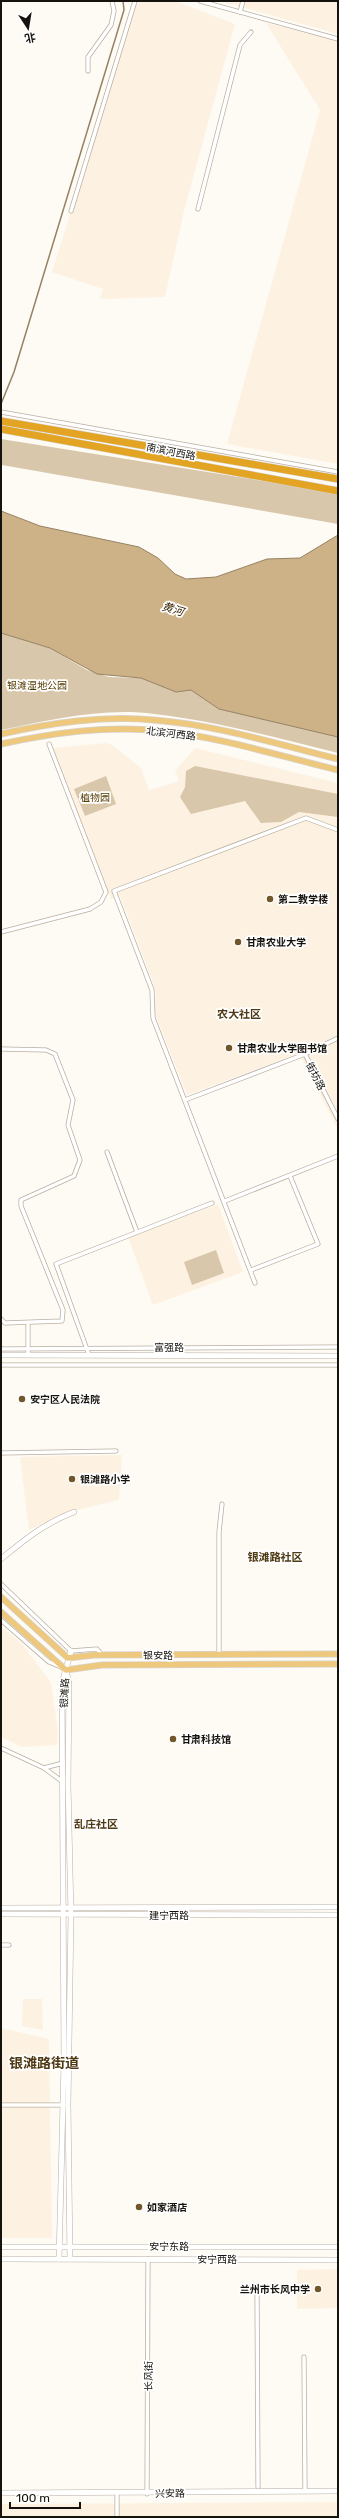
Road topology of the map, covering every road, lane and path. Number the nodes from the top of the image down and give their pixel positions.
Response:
1 (112, 1) edge
2 (135, 1) edge
3 (200, 1) edge
4 (243, 1) edge
5 (240, 12) junction
6 (251, 32) dead end
7 (338, 39) edge
8 (88, 71) dead end
9 (198, 209) dead end
10 (71, 211) dead end
11 (1, 412) edge
12 (1, 421) edge
13 (4, 430) edge
14 (338, 472) edge
15 (338, 480) edge
16 (338, 491) edge
17 (1, 734) edge
18 (1, 744) edge
19 (49, 744) dead end
20 (338, 759) edge
21 (338, 770) edge
22 (338, 830) edge
23 (1, 932) edge
24 (338, 1038) edge
25 (1, 1049) edge
26 (304, 1054) junction
27 (185, 1100) junction
28 (338, 1119) edge
29 (107, 1152) dead end
30 (338, 1156) edge
31 (290, 1176) junction
32 (225, 1201) junction
33 (212, 1203) dead end
34 (137, 1232) junction
35 (251, 1270) junction
36 (255, 1283) dead end
37 (1, 1319) edge
38 (28, 1323) junction
39 (338, 1346) edge
40 (1, 1348) edge
41 (28, 1348) junction
42 (86, 1348) junction
43 (1, 1355) edge
44 (28, 1355) junction
45 (89, 1355) junction
46 (338, 1356) edge
47 (1, 1365) edge
48 (338, 1365) edge
49 (116, 1451) dead end
50 (1, 1452) edge
51 (222, 1504) dead end
52 (74, 1512) dead end
53 (1, 1559) edge
54 (1, 1584) edge
55 (1, 1597) edge
56 (1, 1612) edge
57 (1, 1620) edge
58 (71, 1651) junction
59 (338, 1654) edge
60 (102, 1655) junction
61 (220, 1655) junction
62 (68, 1658) junction
63 (338, 1664) edge
64 (66, 1670) junction
65 (1, 1748) edge
66 (63, 1763) junction
67 (44, 1768) junction
68 (63, 1782) junction
69 (63, 1907) junction
70 (71, 1907) junction
71 (338, 1907) edge
72 (1, 1908) edge
73 (1, 1914) edge
74 (63, 1915) junction
75 (71, 1915) junction
76 (338, 1915) edge
77 (1, 1945) edge
78 (9, 1945) dead end
79 (1, 2105) edge
80 (65, 2105) junction
81 (1, 2247) edge
82 (38, 2247) junction
83 (94, 2247) junction
84 (338, 2247) edge
85 (59, 2248) junction
86 (70, 2248) junction
87 (148, 2258) junction
88 (1, 2259) edge
89 (38, 2259) junction
90 (59, 2259) junction
91 (70, 2259) junction
92 (94, 2259) junction
93 (338, 2260) edge
94 (257, 2289) dead end
95 (304, 2357) dead end
96 (258, 2487) dead end
97 (305, 2490) junction
98 (338, 2491) edge
99 (1, 2493) edge
100 (117, 2494) junction
101 (147, 2494) junction
102 (117, 2517) edge

1 - 8 street
2 - 10 street
3 - 5 street
4 - 5 street
5 - 7 street
6 - 9 street
11 - 14 street, 南滨河西路
12 - 15 highway, 南滨河西路
13 - 16 highway, 南滨河西路
17 - 20 main road, 北滨河西路
18 - 21 main road, 北滨河西路
19 - 23 street
22 - 27 street
24 - 26 street
25 - 38 street
26 - 27 street
26 - 28 street, 街坊路
27 - 32 street
29 - 34 street
30 - 31 street
31 - 32 street
31 - 35 street
32 - 35 street
33 - 34 street
34 - 42 street
35 - 36 street
37 - 38 street
38 - 41 street
39 - 42 street, 富强路
40 - 41 street, 富强路
41 - 42 street, 富强路
41 - 44 street
42 - 45 street
43 - 44 main road, 富强路
44 - 45 main road, 富强路
45 - 46 main road, 富强路
47 - 48 street, 富强路
49 - 50 street
51 - 61 street
52 - 53 main road
54 - 58 street
55 - 62 main road
56 - 64 main road
57 - 64 street
58 - 60 street
58 - 62 main road
59 - 61 main road, 银安路
60 - 61 main road, 银安路
60 - 62 main road, 银安路
62 - 64 main road
63 - 64 main road, 银安路
64 - 66 main road, 银滩路
64 - 70 main road, 银滩路
65 - 67 street
66 - 67 street
66 - 68 main road, 银滩路
67 - 68 street
68 - 69 main road, 银滩路
69 - 70 main road, 建宁西路
69 - 72 main road, 建宁西路
69 - 74 main road, 银滩路
70 - 71 main road, 建宁西路
70 - 75 main road, 银滩路
73 - 74 main road, 建宁西路
74 - 75 main road, 建宁西路
74 - 80 main road, 银滩路
75 - 76 main road, 建宁西路
75 - 80 main road, 银滩路
77 - 78 street
79 - 80 street
80 - 85 main road
80 - 86 main road
81 - 82 main road, 安宁东路
82 - 85 main road, 安宁东路
82 - 89 main road
83 - 84 main road, 安宁东路
83 - 86 main road, 安宁东路
83 - 92 main road
85 - 86 main road, 安宁东路
85 - 90 main road
86 - 91 main road
87 - 92 main road, 安宁西路
87 - 93 main road, 安宁西路
87 - 101 street, 长风街
88 - 89 main road, 安宁西路
89 - 90 main road, 安宁西路
90 - 91 main road, 安宁西路
91 - 92 main road, 安宁西路
94 - 96 street
95 - 97 street
97 - 98 main road, 兴安路
97 - 101 main road, 兴安路
99 - 100 main road, 兴安路
100 - 101 main road, 兴安路
100 - 102 street

